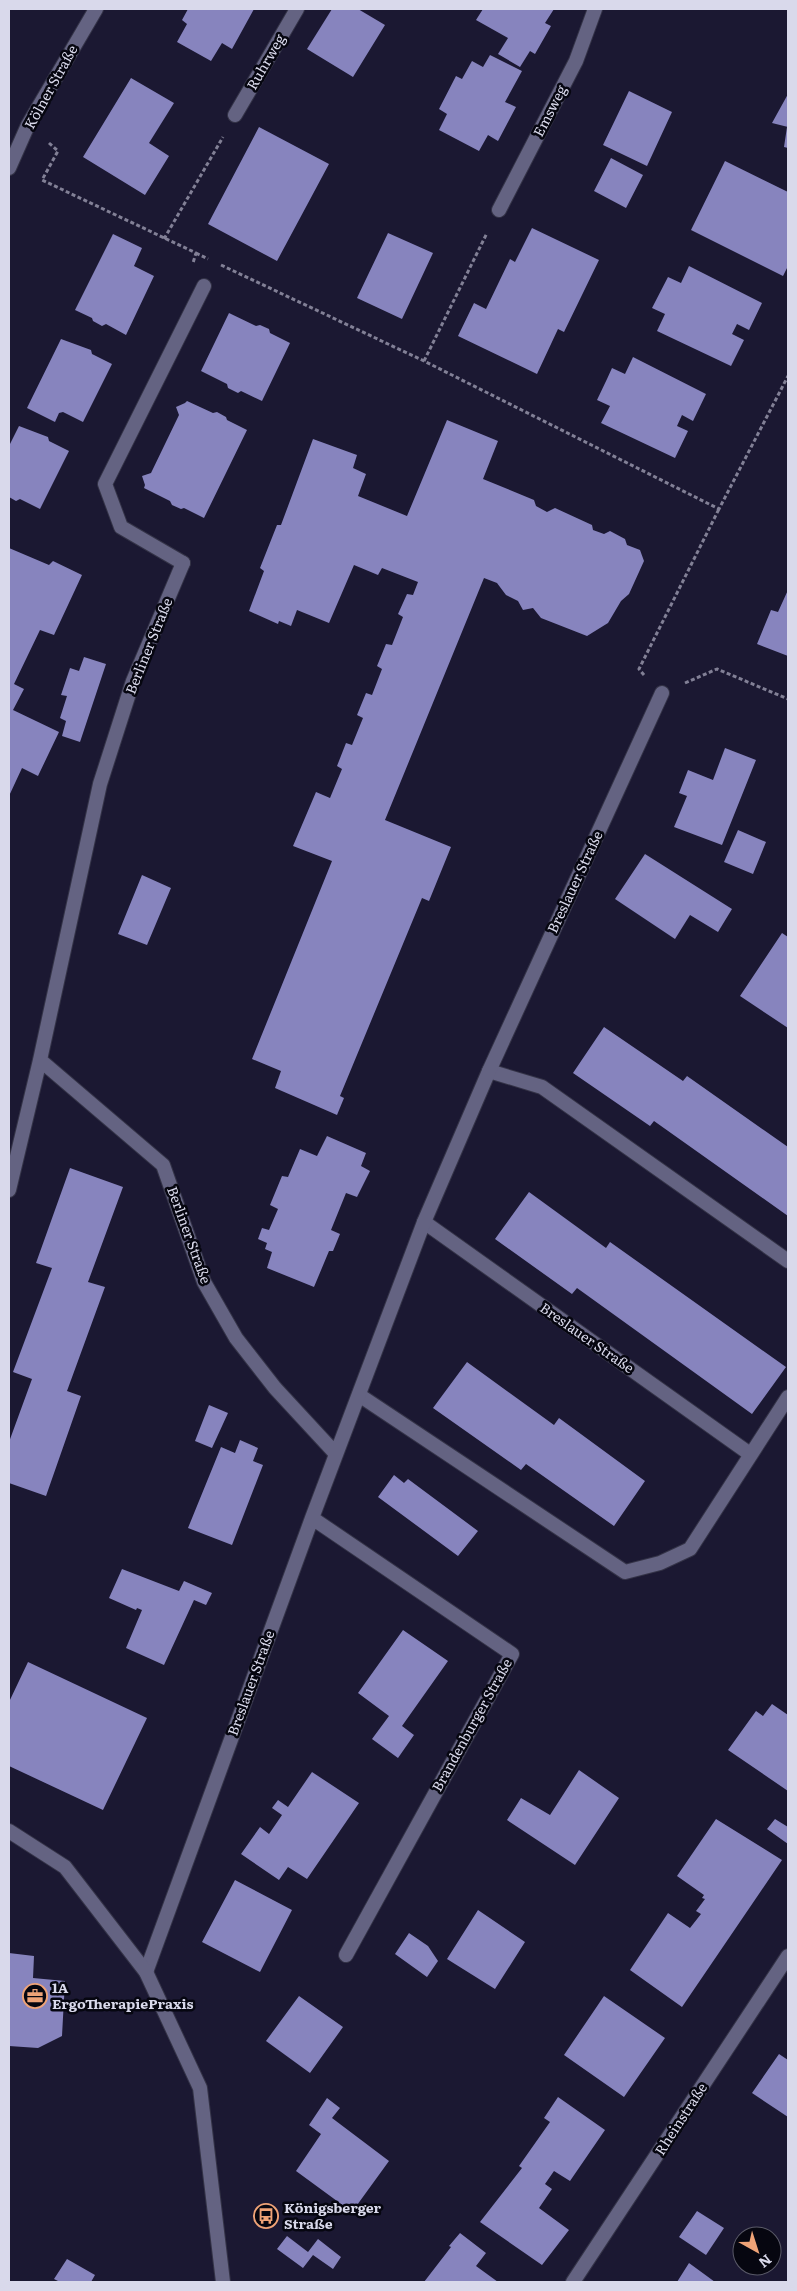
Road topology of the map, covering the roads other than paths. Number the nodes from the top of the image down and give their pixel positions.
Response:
1 (96, 9) edge
2 (297, 9) edge
3 (595, 9) edge
4 (235, 115) road end
5 (9, 168) edge
6 (499, 210) road end
7 (204, 286) road end
8 (662, 693) road end
9 (40, 1060) junction
10 (489, 1071) junction
11 (9, 1190) edge
12 (424, 1222) junction
13 (788, 1261) edge
14 (359, 1395) junction
15 (788, 1397) edge
16 (336, 1454) junction
17 (750, 1454) junction
18 (312, 1518) junction
19 (9, 1831) edge
20 (346, 1955) dead end
21 (788, 1956) edge
22 (146, 1972) junction
23 (223, 2282) edge
24 (573, 2282) edge

1 - 5 street, Kölner Straße
2 - 4 street, Ruhrweg
3 - 6 street, Emsweg
7 - 9 street, Berliner Straße
8 - 10 street, Breslauer Straße
9 - 11 street, Berliner Straße
9 - 16 street, Berliner Straße
10 - 12 street, Breslauer Straße
10 - 13 street
12 - 14 street, Breslauer Straße
12 - 17 street, Breslauer Straße
14 - 16 street, Breslauer Straße
14 - 17 street
15 - 17 street
16 - 18 street, Breslauer Straße
18 - 20 street, Brandenburger Straße
18 - 22 street, Breslauer Straße
19 - 22 street
21 - 24 street, Rheinstraße
22 - 23 street

